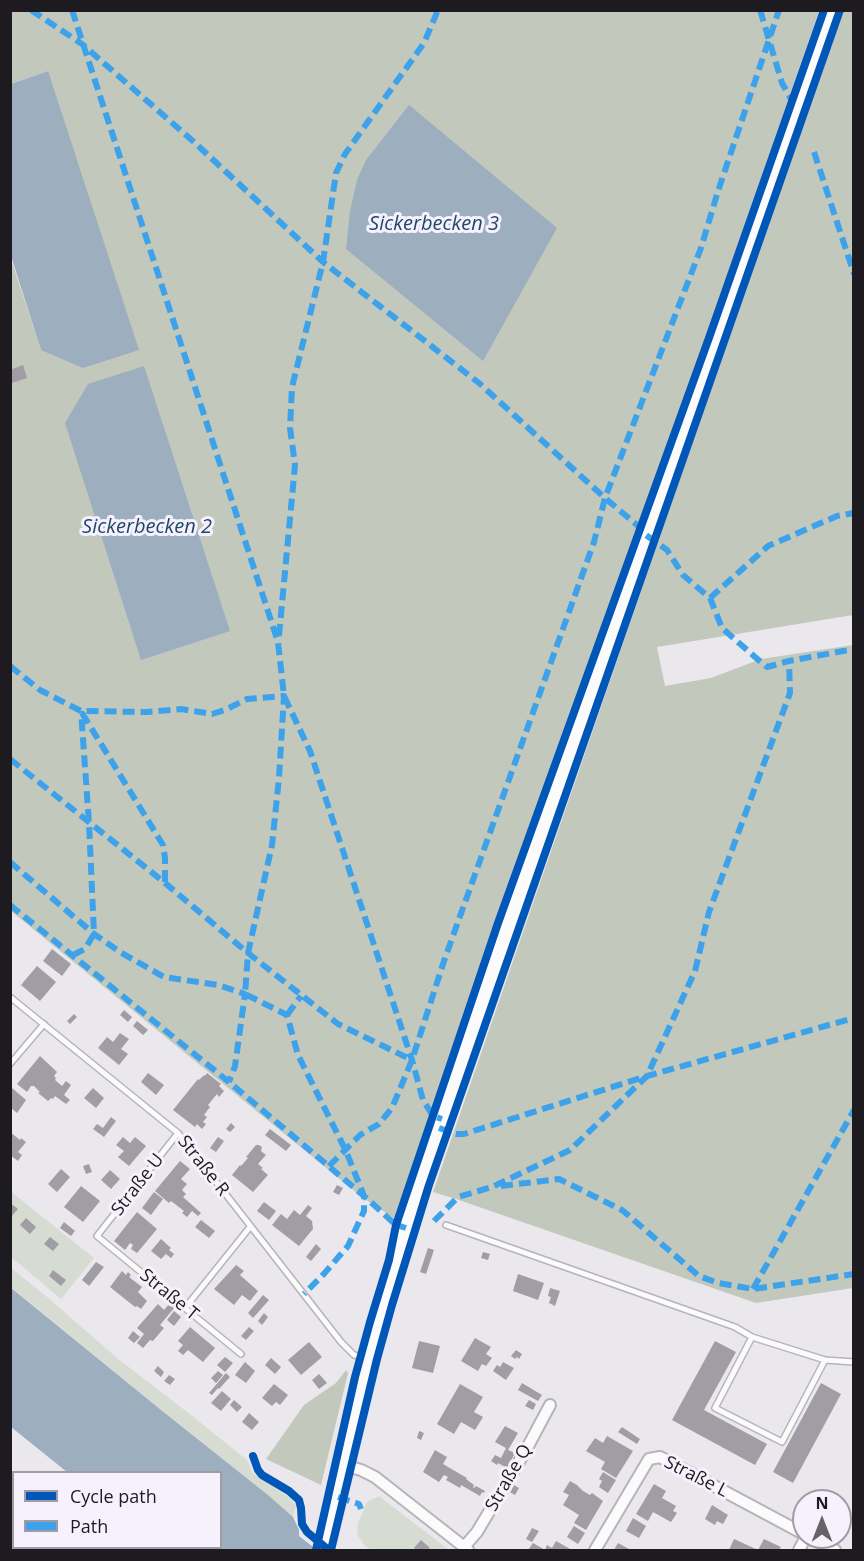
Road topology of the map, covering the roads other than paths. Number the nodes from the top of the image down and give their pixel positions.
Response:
1 (831, 10) edge
2 (10, 997) edge
3 (44, 1024) junction
4 (10, 1064) edge
5 (178, 1133) junction
6 (446, 1226) dead end
7 (250, 1227) junction
8 (97, 1236) joint
9 (185, 1308) junction
10 (752, 1337) junction
11 (241, 1354) dead end
12 (369, 1358) junction
13 (825, 1360) junction
14 (854, 1362) edge
15 (550, 1405) dead end
16 (343, 1465) junction
17 (792, 1528) edge
18 (466, 1549) edge
19 (324, 1551) edge
20 (595, 1551) edge

1 - 12 main road
2 - 3 lane, Straße R
3 - 4 lane
3 - 5 lane, Straße R
5 - 7 lane, Straße R
5 - 8 lane, Straße U
6 - 10 lane
7 - 9 lane
7 - 12 lane, Straße R
8 - 9 lane, Straße T
9 - 11 lane, Straße T
10 - 13 lane
10 - 13 lane
12 - 16 main road
13 - 14 lane
15 - 18 street, Straße Q
16 - 18 street
16 - 19 main road
17 - 20 street, Straße L

